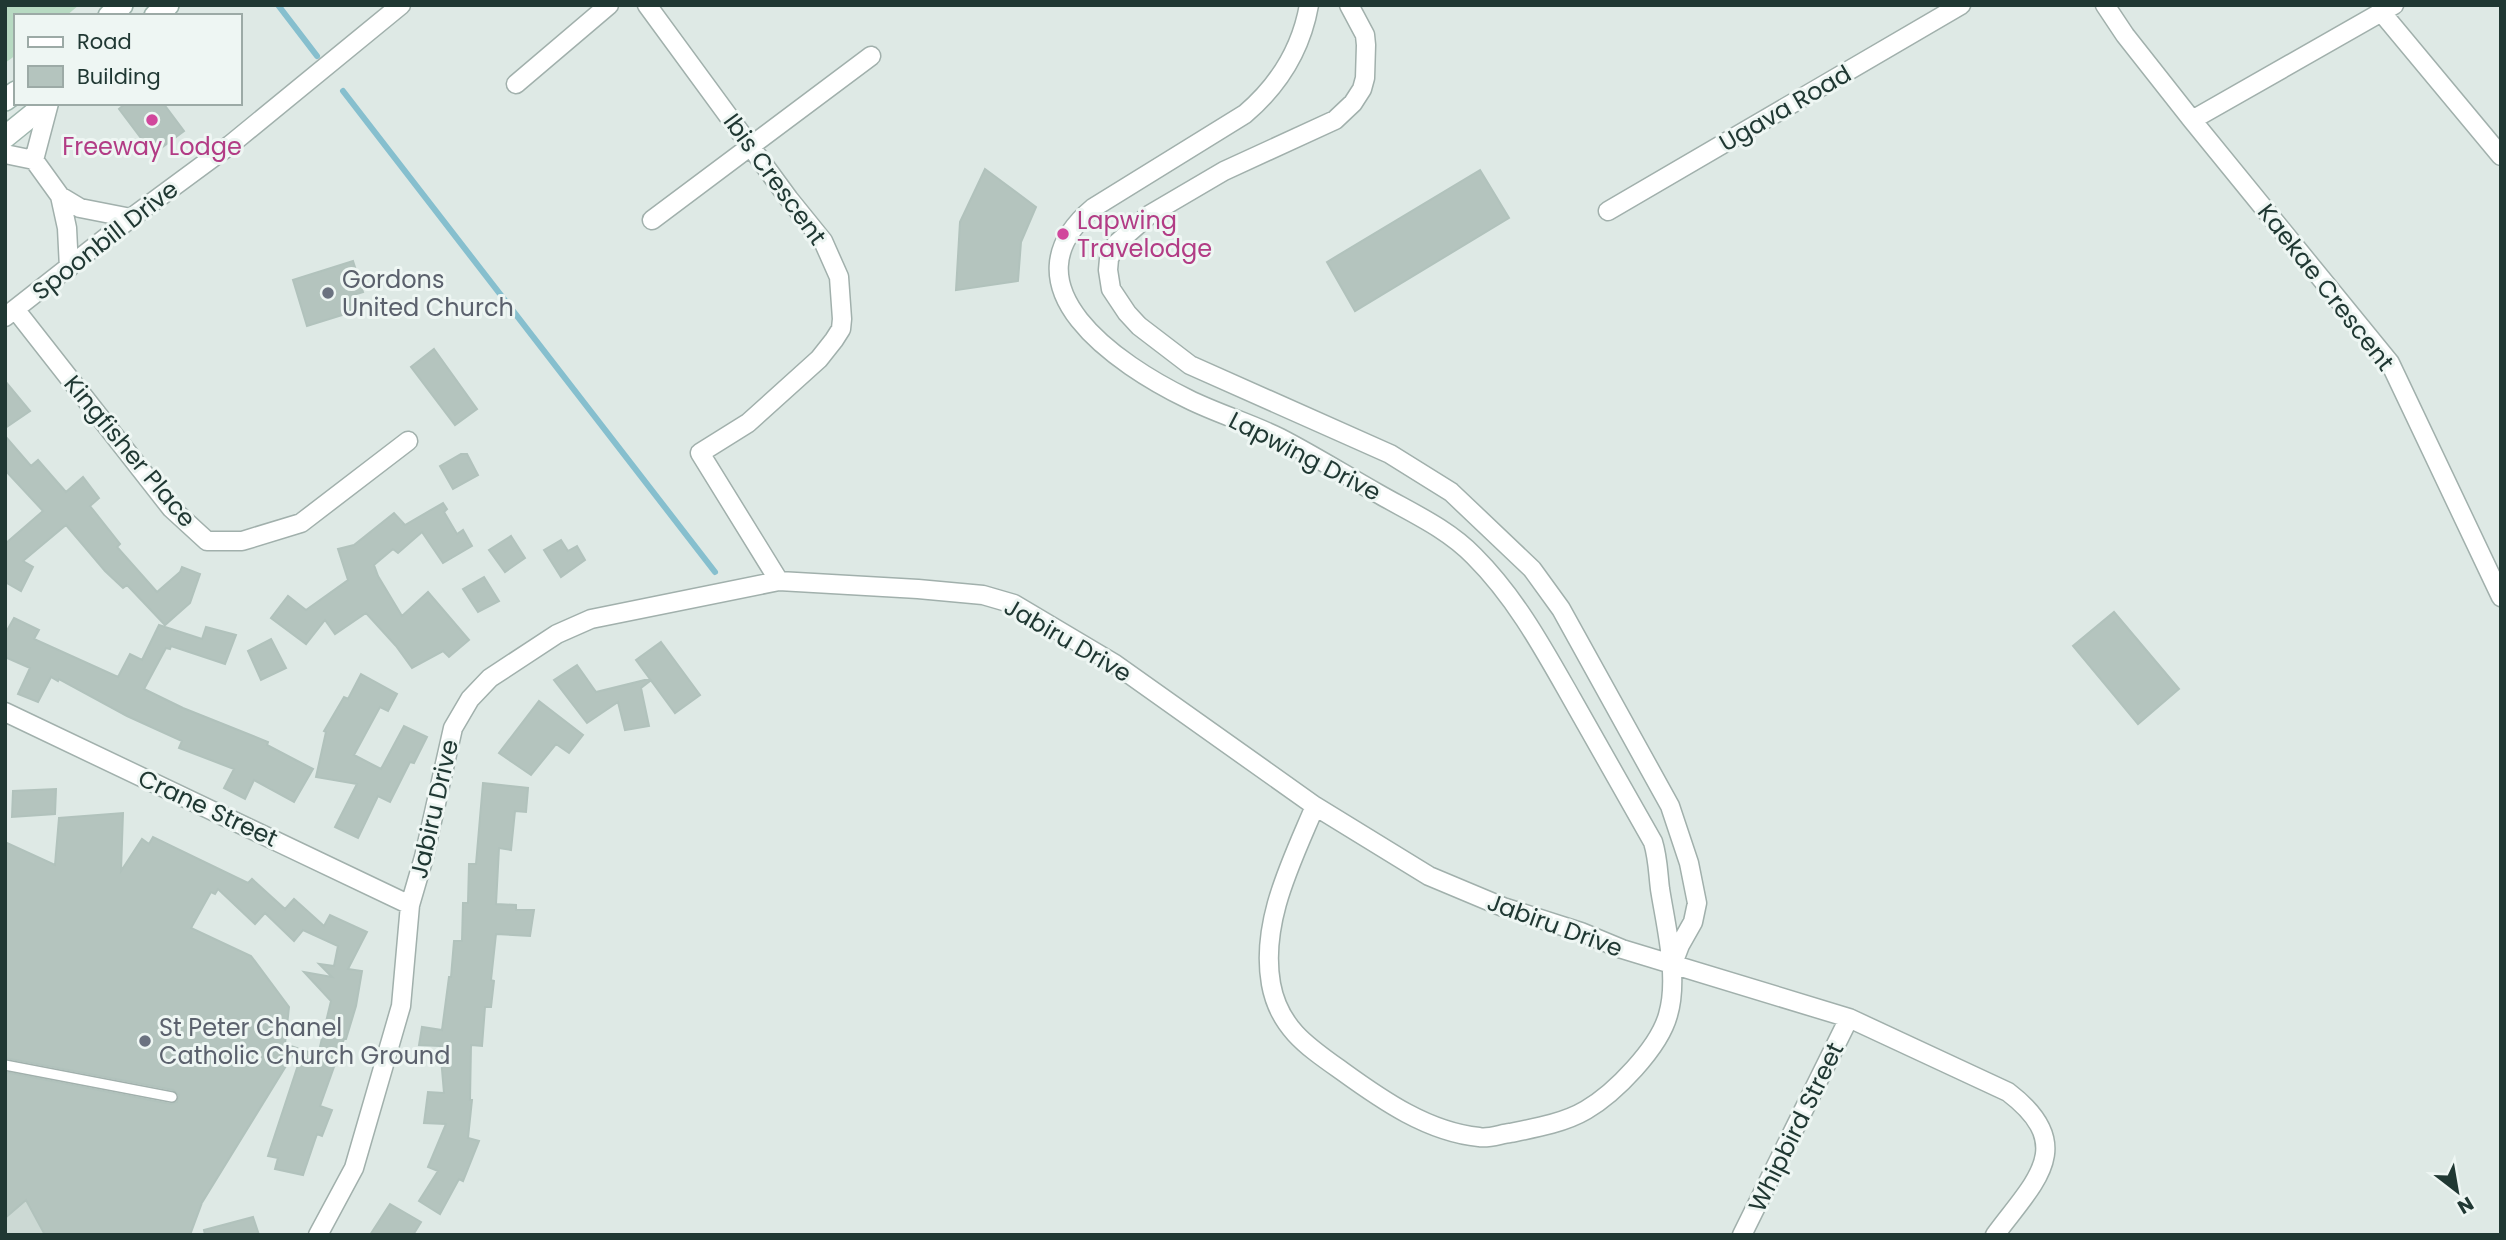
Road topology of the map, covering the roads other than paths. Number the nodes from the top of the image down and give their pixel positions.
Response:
1 (401, 5) edge
2 (610, 5) edge
3 (647, 5) edge
4 (1309, 5) edge
5 (1349, 5) edge
6 (1961, 5) edge
7 (2105, 5) edge
8 (2388, 9) edge
9 (871, 56) dead end
10 (516, 84) dead end
11 (45, 105) edge
12 (48, 105) edge
13 (2192, 120) junction
14 (5, 137) edge
15 (750, 146) junction
16 (5, 154) edge
17 (2501, 156) edge
18 (34, 160) junction
19 (60, 196) junction
20 (1608, 211) dead end
21 (131, 218) junction
22 (652, 220) dead end
23 (69, 268) junction
24 (10, 313) edge
25 (408, 441) dead end
26 (779, 581) junction
27 (2501, 597) edge
28 (5, 712) edge
29 (1315, 806) junction
30 (410, 905) junction
31 (1672, 966) junction
32 (1849, 1018) junction
33 (5, 1065) edge
34 (172, 1097) dead end
35 (318, 1235) edge
36 (1742, 1235) edge
37 (1995, 1235) edge

1 - 21 street, Spoonbill Drive
2 - 10 street
3 - 15 street, Ibis Crescent
4 - 31 street, Lapwing Drive
5 - 31 street
6 - 20 street, Ugava Road
7 - 13 street, Kaekae Crescent
8 - 13 street
8 - 17 street
9 - 15 street
11 - 14 main road
12 - 18 street
13 - 27 street, Kaekae Crescent
15 - 22 street
15 - 26 street, Ibis Crescent
16 - 18 street
18 - 19 street
19 - 21 street
19 - 23 street
21 - 23 street, Spoonbill Drive
23 - 24 street, Spoonbill Drive
24 - 25 street, Kingfisher Place
26 - 29 street, Jabiru Drive
26 - 30 street, Jabiru Drive
28 - 30 street, Crane Street
29 - 31 street, Jabiru Drive
29 - 31 street
30 - 35 street, Jabiru Drive
31 - 32 street, Jabiru Drive
32 - 36 street, Whipbird Street
32 - 37 street, Jabiru Drive
33 - 34 lane

